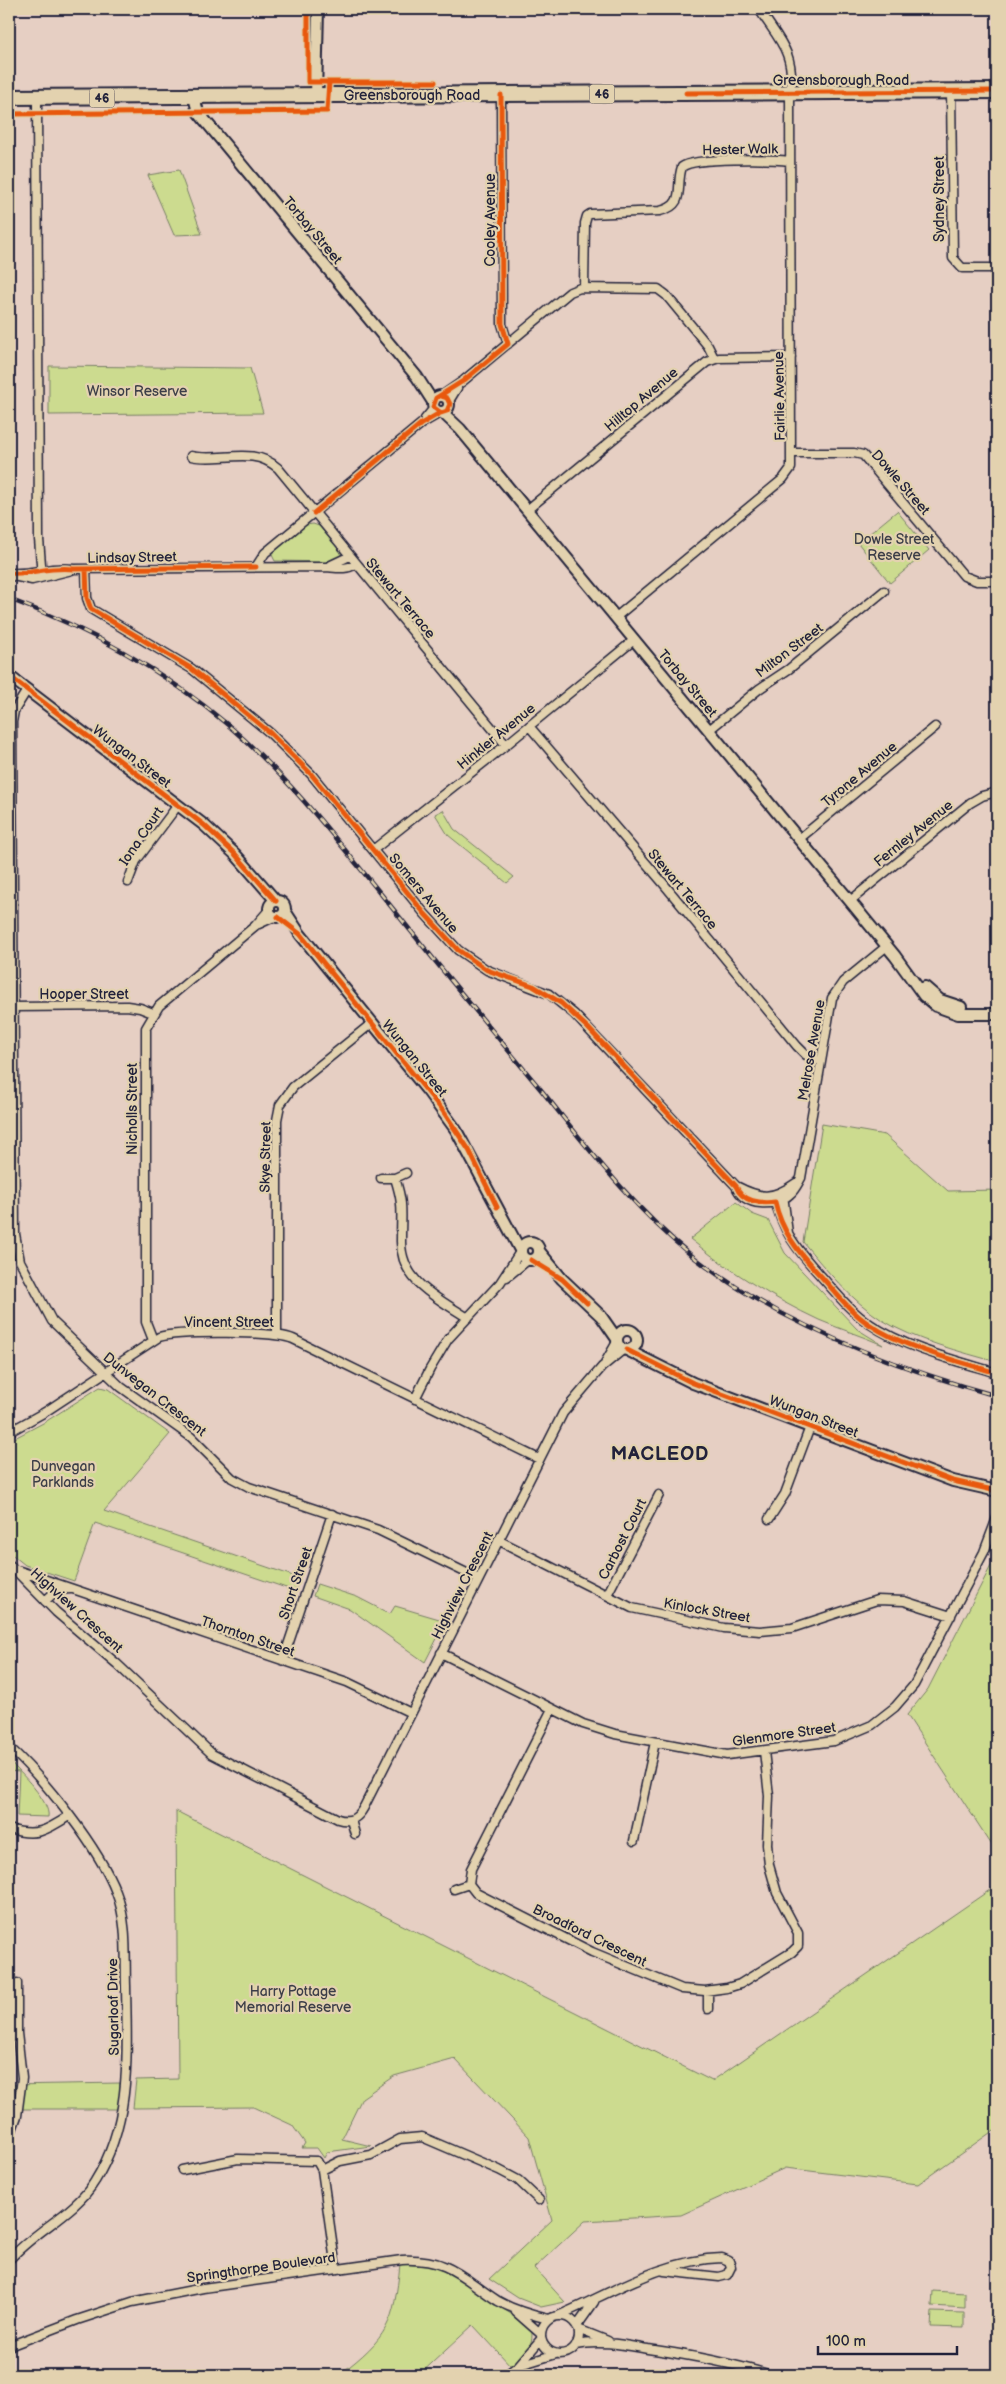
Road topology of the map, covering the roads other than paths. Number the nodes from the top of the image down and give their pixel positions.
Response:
1 (318, 9) edge
2 (759, 9) edge
3 (951, 91) junction
4 (997, 91) edge
5 (790, 92) junction
6 (500, 95) junction
7 (316, 96) junction
8 (194, 97) junction
9 (37, 98) junction
10 (9, 99) edge
11 (790, 161) junction
12 (997, 268) edge
13 (584, 288) junction
14 (508, 344) junction
15 (791, 357) junction
16 (714, 358) junction
17 (441, 404) junction
18 (792, 454) junction
19 (191, 456) dead end
20 (527, 510) junction
21 (314, 513) junction
22 (350, 556) junction
23 (356, 564) junction
24 (327, 566) junction
25 (256, 567) junction
26 (86, 569) junction
27 (41, 573) junction
28 (9, 574) edge
29 (997, 581) edge
30 (884, 591) dead end
31 (616, 617) junction
32 (634, 640) junction
33 (9, 676) edge
34 (28, 690) junction
35 (529, 726) junction
36 (935, 727) dead end
37 (709, 730) junction
38 (506, 745) junction
39 (997, 792) edge
40 (178, 805) junction
41 (799, 839) junction
42 (373, 850) junction
43 (128, 882) dead end
44 (850, 901) junction
45 (275, 910) junction
46 (887, 946) junction
47 (11, 993) edge
48 (938, 1003) junction
49 (13, 1007) junction
50 (997, 1007) edge
51 (153, 1013) junction
52 (997, 1014) edge
53 (372, 1023) junction
54 (821, 1062) junction
55 (406, 1173) dead end
56 (381, 1178) dead end
57 (395, 1178) junction
58 (783, 1196) junction
59 (774, 1199) junction
60 (505, 1222) junction
61 (789, 1235) junction
62 (531, 1242) junction
63 (520, 1251) junction
64 (539, 1251) junction
65 (530, 1260) junction
66 (562, 1279) junction
67 (500, 1283) junction
68 (601, 1316) junction
69 (468, 1318) junction
70 (626, 1330) junction
71 (277, 1334) junction
72 (153, 1340) junction
73 (636, 1341) junction
74 (621, 1345) junction
75 (660, 1367) junction
76 (104, 1372) junction
77 (997, 1373) edge
78 (415, 1399) junction
79 (810, 1427) junction
80 (9, 1432) edge
81 (539, 1459) junction
82 (997, 1491) edge
83 (659, 1495) dead end
84 (332, 1514) junction
85 (997, 1518) edge
86 (770, 1519) dead end
87 (498, 1540) junction
88 (11, 1566) edge
89 (44, 1578) junction
90 (479, 1579) junction
91 (74, 1590) junction
92 (35, 1591) junction
93 (607, 1595) junction
94 (45, 1601) junction
95 (951, 1616) junction
96 (442, 1653) junction
97 (283, 1660) junction
98 (552, 1708) junction
99 (411, 1713) junction
100 (655, 1742) junction
101 (9, 1747) edge
102 (764, 1751) junction
103 (68, 1816) junction
104 (351, 1820) junction
105 (9, 1829) edge
106 (355, 1834) dead end
107 (634, 1841) dead end
108 (469, 1884) junction
109 (454, 1889) dead end
110 (17, 1984) dead end
111 (708, 1991) junction
112 (708, 2009) dead end
113 (9, 2138) edge
114 (182, 2170) dead end
115 (322, 2170) junction
116 (539, 2200) dead end
117 (9, 2260) edge
118 (336, 2269) junction
119 (664, 2271) junction
120 (595, 2300) junction
121 (512, 2308) junction
122 (560, 2316) junction
123 (549, 2319) junction
124 (577, 2328) junction
125 (541, 2336) junction
126 (612, 2343) junction
127 (576, 2345) junction
128 (9, 2346) edge
129 (557, 2354) junction
130 (518, 2366) junction
131 (506, 2375) edge
132 (771, 2375) edge

1 - 7 street
2 - 5 street, Fairlie Avenue
3 - 4 highway, Greensborough Road / 46
3 - 5 highway, Greensborough Road / 46
3 - 12 street, Sydney Street
5 - 6 highway, Greensborough Road / 46
5 - 11 street, Fairlie Avenue
6 - 7 highway, Greensborough Road / 46
6 - 14 street, Cooley Avenue
7 - 8 highway, Greensborough Road / 46
8 - 9 highway, Greensborough Road / 46
8 - 17 street, Torbay Street
9 - 10 highway, 46
9 - 27 street
11 - 13 street, Hester Walk
11 - 15 street, Fairlie Avenue
13 - 14 street
13 - 16 street
14 - 17 street
15 - 16 street
15 - 18 street, Fairlie Avenue
16 - 20 street, Hilltop Avenue
17 - 20 street, Torbay Street
17 - 21 street
18 - 29 street, Dowle Street
18 - 31 street, Fairlie Avenue
19 - 21 street, Stewart Terrace
20 - 31 street, Torbay Street
21 - 22 street, Stewart Terrace
21 - 25 street
22 - 23 street, Stewart Terrace
22 - 24 street, Lindsay Street
23 - 24 street, Lindsay Street
23 - 38 street, Stewart Terrace
24 - 25 street, Lindsay Street
25 - 26 street, Lindsay Street
26 - 27 street, Lindsay Street
26 - 42 street, Somers Avenue
27 - 28 street, Lindsay Street
30 - 37 street, Milton Street
31 - 32 street, Torbay Street
32 - 35 street, Hinkler Avenue
32 - 37 street, Torbay Street
33 - 34 street, Wungan Street
34 - 40 street, Wungan Street
34 - 47 street, Dunvegan Crescent
35 - 38 street, Hinkler Avenue
35 - 54 street, Stewart Terrace
36 - 41 street, Tyrone Avenue
37 - 41 street, Torbay Street
38 - 42 street, Hinkler Avenue
39 - 44 street, Fernley Avenue
40 - 43 street, Iona Court
40 - 45 street, Wungan Street
41 - 44 street, Torbay Street
42 - 59 street, Somers Avenue
44 - 46 street, Torbay Street
45 - 51 street, Nicholls Street
45 - 53 street, Wungan Street
46 - 48 street, Torbay Street
46 - 54 street, Melrose Avenue
47 - 49 street, Dunvegan Crescent
48 - 50 street
48 - 52 street
49 - 51 street, Hooper Street
49 - 76 street, Dunvegan Crescent
51 - 72 street, Nicholls Street
53 - 60 street, Wungan Street
53 - 71 street, Skye Street
54 - 58 street, Melrose Avenue
55 - 57 street
56 - 57 street
57 - 69 street
58 - 59 street, Somers Avenue
58 - 61 street
59 - 61 street
60 - 62 street, Wungan Street
60 - 63 street, Wungan Street
61 - 77 street
62 - 63 street
62 - 64 street
63 - 65 street
63 - 67 street
64 - 65 street
64 - 66 street, Wungan Street
65 - 66 street, Wungan Street
65 - 67 street
66 - 68 street, Wungan Street
67 - 69 street
68 - 70 street, Wungan Street
68 - 74 street, Wungan Street
69 - 78 street
70 - 73 street
70 - 74 street
71 - 72 street, Vincent Street
71 - 78 street, Vincent Street
72 - 76 street, Vincent Street
73 - 74 street
73 - 75 street, Wungan Street
74 - 75 street, Wungan Street
74 - 81 street, Highview Crescent
75 - 79 street, Wungan Street
76 - 80 street, Vincent Street
76 - 84 street, Dunvegan Crescent
78 - 81 street, Vincent Street
79 - 82 street, Wungan Street
79 - 86 street
81 - 87 street, Highview Crescent
83 - 93 street, Carbost Court
84 - 90 street, Dunvegan Crescent
84 - 97 street, Short Street
85 - 95 street, Glenmore Street
87 - 90 street, Highview Crescent
87 - 93 street, Kinlock Street
88 - 89 street, Thornton Street
88 - 92 street, Highview Crescent
89 - 91 street, Thornton Street
89 - 92 street
90 - 96 street, Highview Crescent
91 - 94 street
91 - 97 street, Thornton Street
92 - 94 street, Highview Crescent
93 - 95 street, Kinlock Street
94 - 104 street, Highview Crescent
95 - 102 street, Glenmore Street
96 - 98 street, Glenmore Street
96 - 99 street, Highview Crescent
97 - 99 street, Thornton Street
98 - 100 street, Glenmore Street
98 - 108 street
99 - 104 street, Highview Crescent
100 - 102 street, Glenmore Street
100 - 107 street
101 - 103 street, Sugarloaf Drive
102 - 111 street, Broadford Crescent
103 - 105 street
103 - 117 street, Sugarloaf Drive
104 - 106 street
108 - 109 street
108 - 111 street, Broadford Crescent
110 - 113 street
111 - 112 street
114 - 115 street
115 - 116 street
115 - 118 street
118 - 121 street, Springthorpe Boulevard
118 - 128 street, Springthorpe Boulevard
119 - 119 street
119 - 120 street
120 - 122 street
120 - 124 street
121 - 123 street, Springthorpe Boulevard
121 - 125 street, Springthorpe Boulevard
122 - 123 street
122 - 124 street
123 - 125 street
124 - 126 street
124 - 127 street
125 - 129 street
125 - 130 street
126 - 127 street
126 - 132 street
127 - 129 street
129 - 130 street
130 - 131 street

